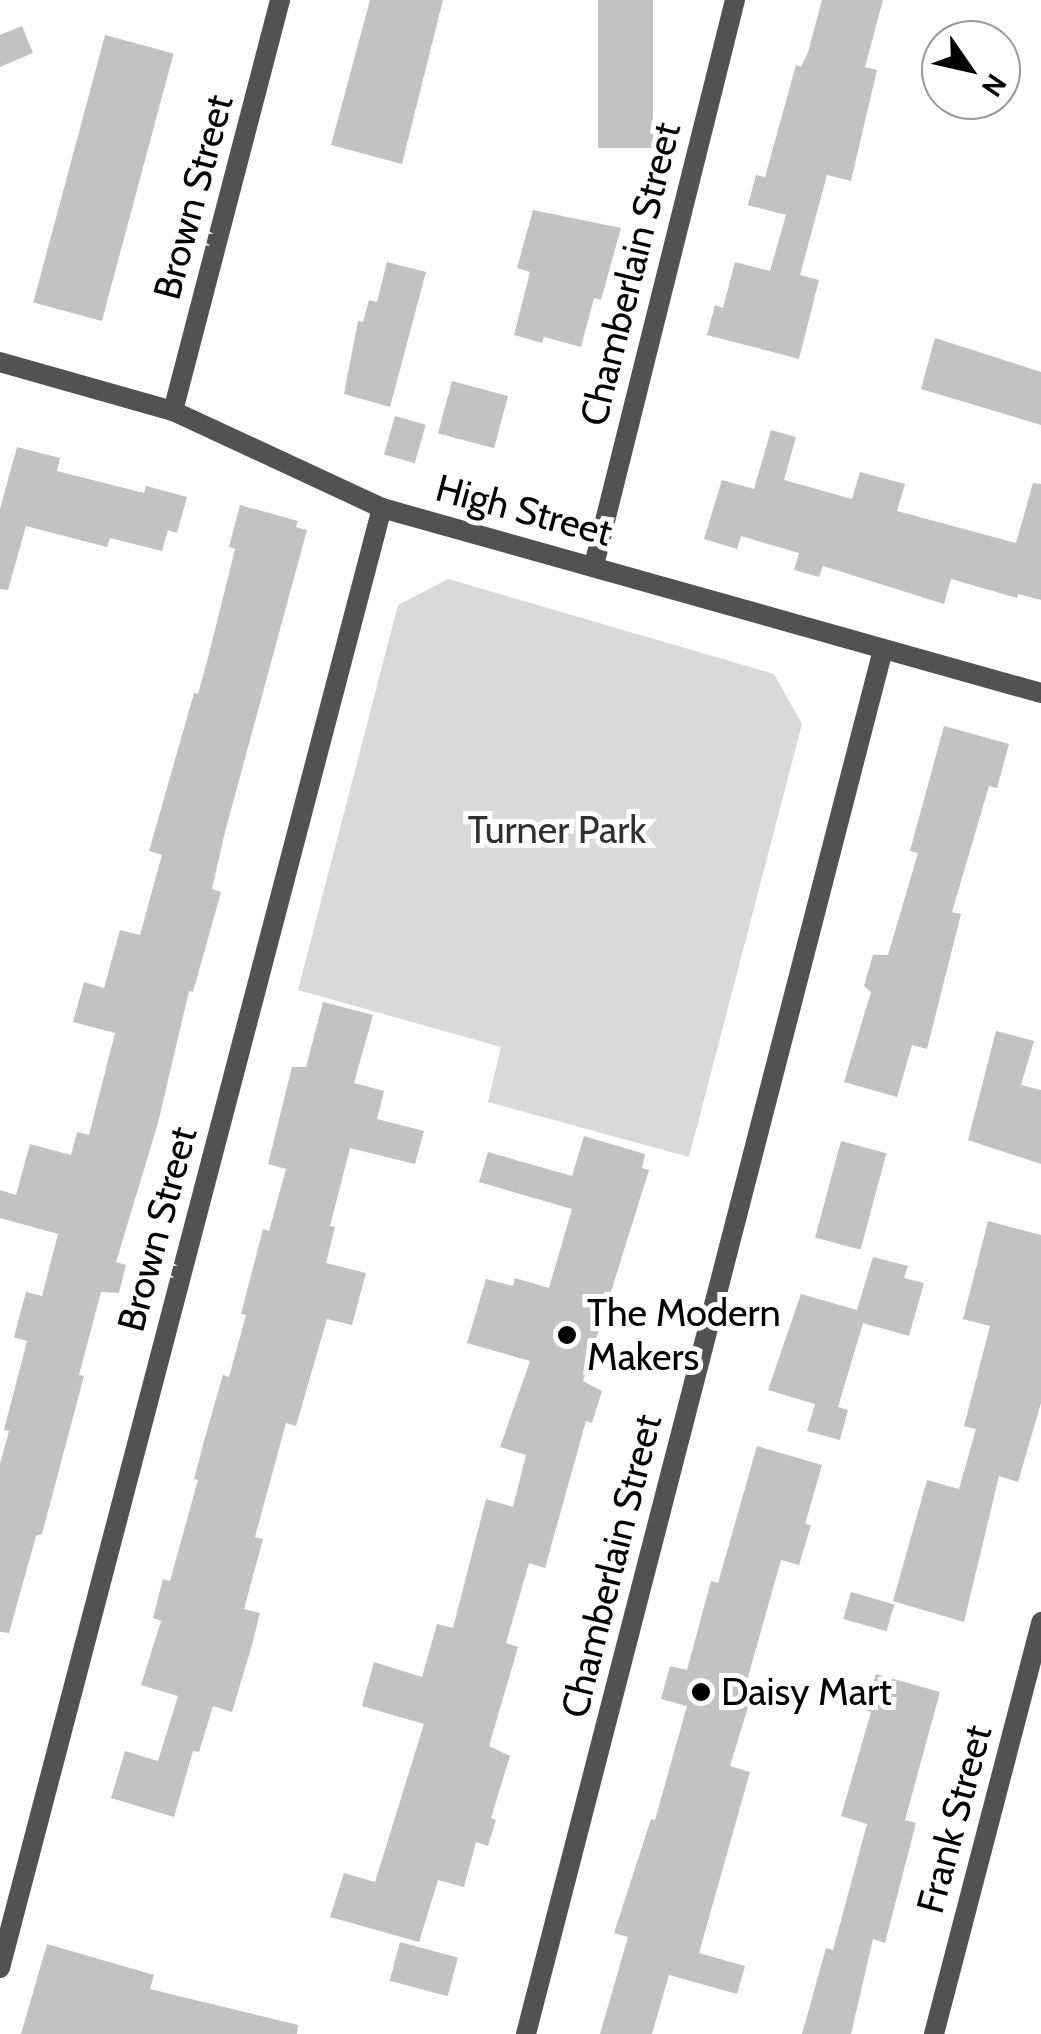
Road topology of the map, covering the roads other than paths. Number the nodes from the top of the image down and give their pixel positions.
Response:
1 (280, 0) edge
2 (735, 0) edge
3 (0, 362) edge
4 (173, 412) junction
5 (382, 508) junction
6 (594, 566) junction
7 (883, 650) junction
8 (1041, 693) edge
9 (1041, 1622) edge
10 (0, 1968) edge
11 (526, 2034) edge
12 (934, 2034) edge

1 - 4 street, Brown Street
2 - 6 street, Chamberlain Street
3 - 4 street, High Street
4 - 5 street, High Street
5 - 6 street, High Street
5 - 10 street, Brown Street
6 - 7 street, High Street
7 - 8 street, High Street
7 - 11 street, Chamberlain Street
9 - 12 street, Frank Street

